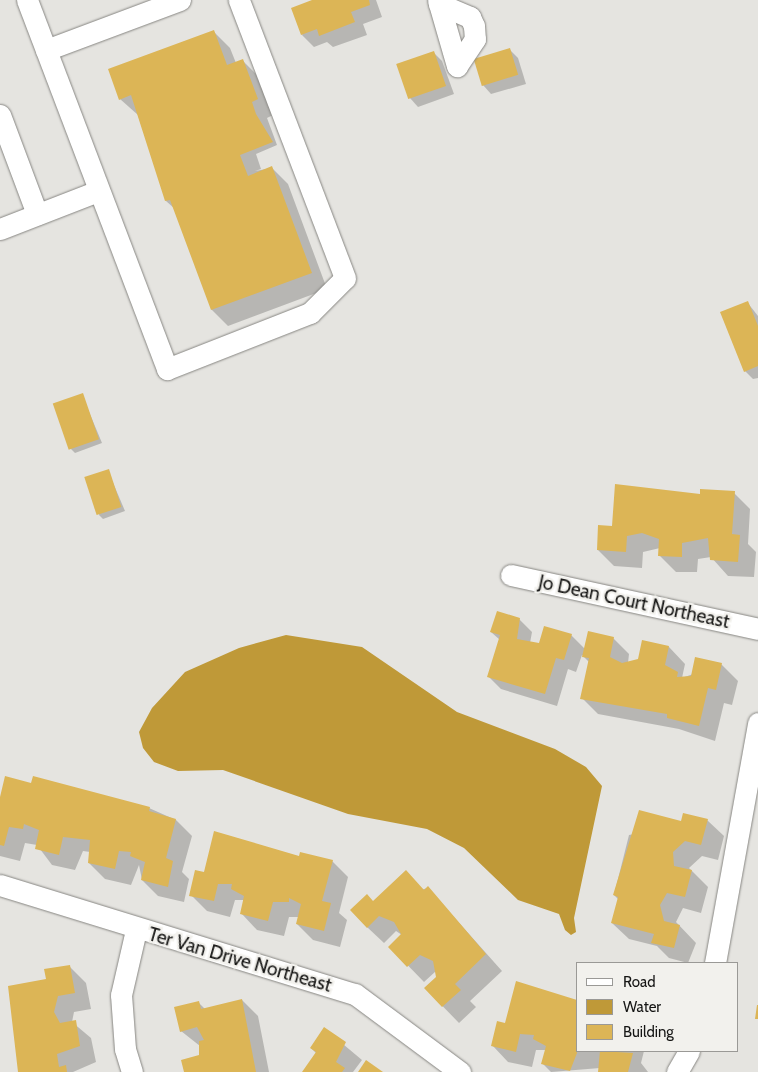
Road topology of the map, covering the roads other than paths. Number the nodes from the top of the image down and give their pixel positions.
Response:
1 (27, 0) edge
2 (180, 0) edge
3 (239, 0) edge
4 (46, 50) junction
5 (0, 115) edge
6 (98, 191) junction
7 (37, 214) junction
8 (0, 228) edge
9 (511, 575) dead end
10 (758, 629) edge
11 (758, 723) edge
12 (0, 885) edge
13 (136, 930) junction
14 (715, 962) edge
15 (689, 1052) edge
16 (132, 1072) edge
17 (460, 1072) edge
18 (677, 1072) edge

1 - 4 street
2 - 4 street
3 - 6 street
4 - 6 street
5 - 7 street
6 - 7 street
7 - 8 street
9 - 10 street, Jo Dean Court Northeast
11 - 14 street
12 - 13 street, Ter Van Drive Northeast
13 - 16 street
13 - 17 street, Ter Van Drive Northeast
15 - 18 street

